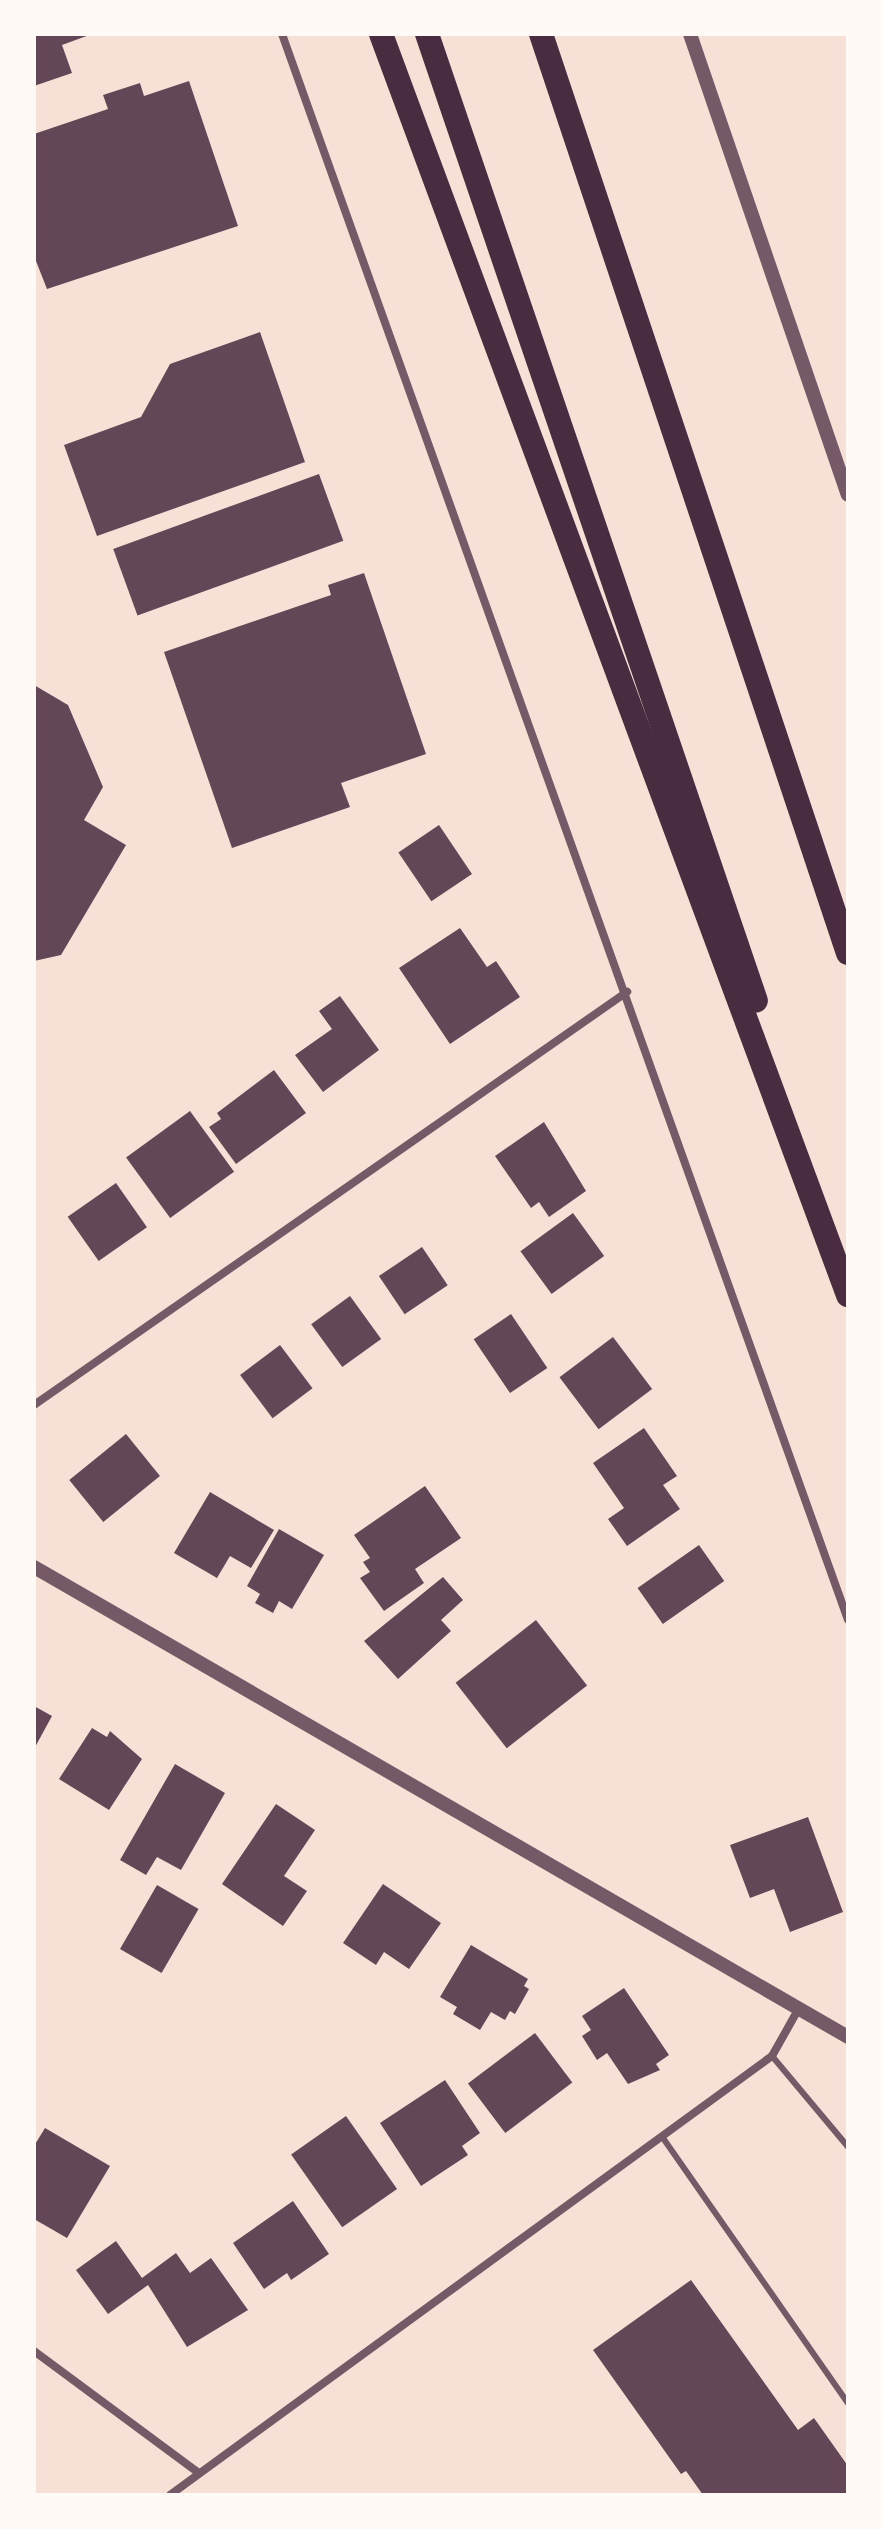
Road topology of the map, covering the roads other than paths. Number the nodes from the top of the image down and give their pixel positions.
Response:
1 (282, 34) edge
2 (381, 34) edge
3 (427, 34) edge
4 (541, 34) edge
5 (690, 34) edge
6 (848, 495) edge
7 (848, 953) edge
8 (627, 992) junction
9 (848, 1276) edge
10 (848, 1295) edge
11 (34, 1405) edge
12 (34, 1567) edge
13 (848, 1620) edge
14 (799, 2008) junction
15 (848, 2037) edge
16 (772, 2056) junction
17 (663, 2138) junction
18 (848, 2147) edge
19 (34, 2351) edge
20 (848, 2403) edge
21 (199, 2473) junction
22 (170, 2495) edge

1 - 8 street
2 - 10 highway
3 - 9 highway
4 - 7 highway
5 - 6 street
8 - 11 street
8 - 13 street
12 - 14 street
14 - 15 street
14 - 16 street
16 - 17 street
16 - 18 lane
17 - 20 lane
17 - 21 street
19 - 21 street
21 - 22 street

